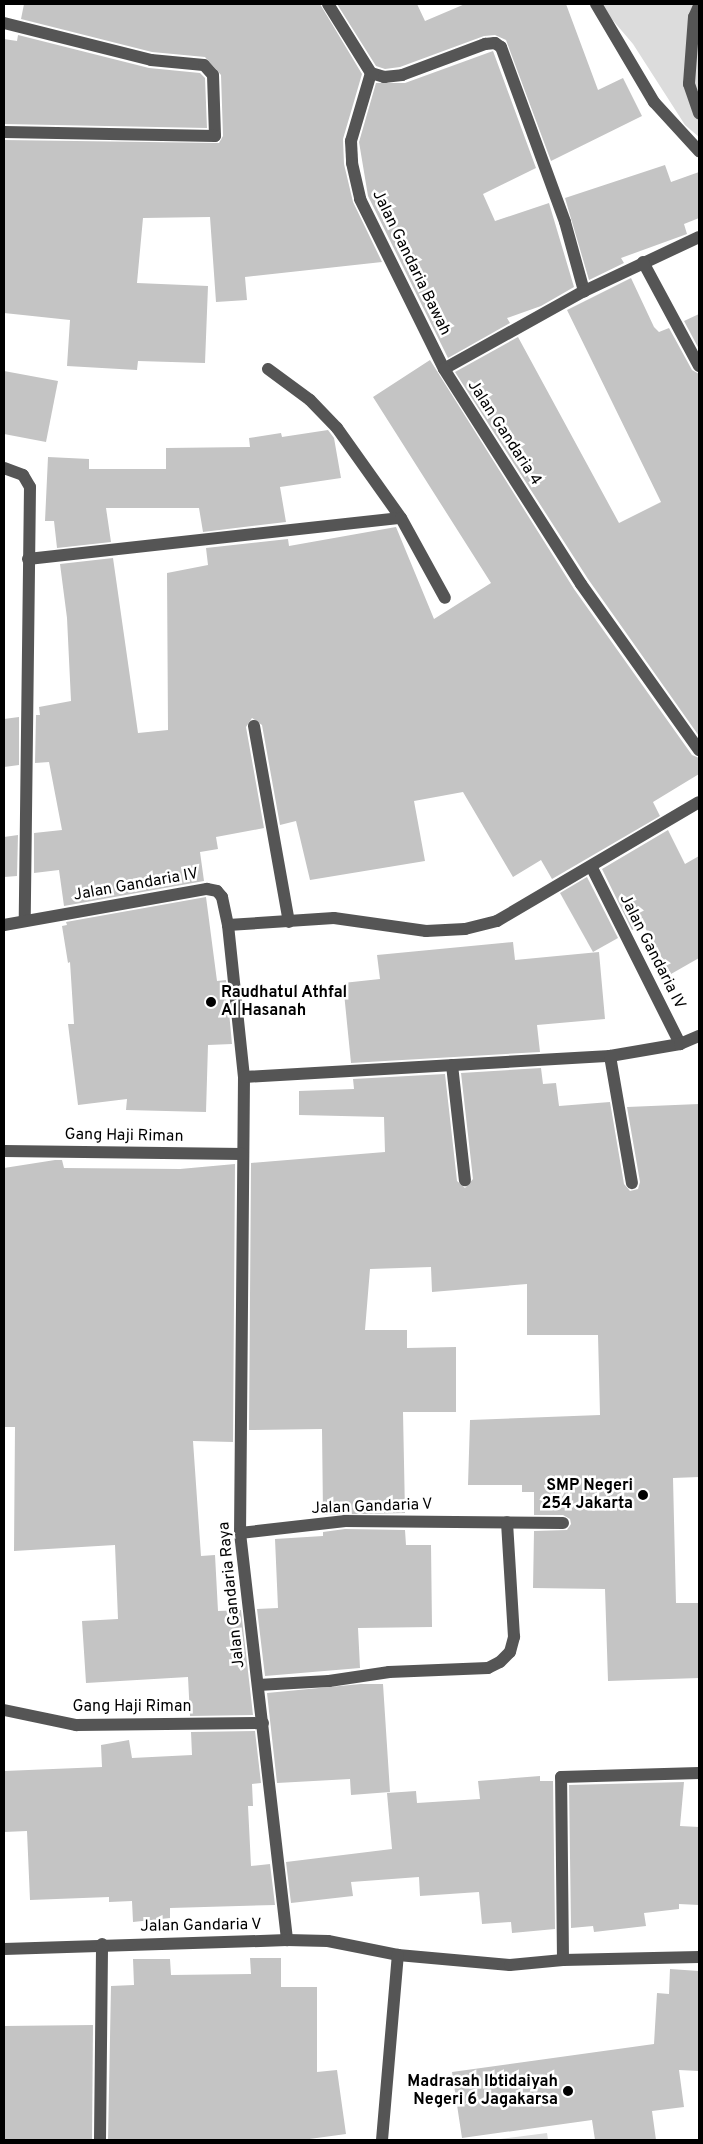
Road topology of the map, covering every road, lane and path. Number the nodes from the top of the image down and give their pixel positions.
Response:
1 (328, 4) edge
2 (596, 4) edge
3 (699, 6) edge
4 (4, 23) edge
5 (371, 73) junction
6 (699, 113) edge
7 (4, 132) edge
8 (699, 151) edge
9 (699, 237) edge
10 (644, 262) junction
11 (584, 291) junction
12 (699, 366) edge
13 (268, 368) dead end
14 (444, 369) junction
15 (4, 468) edge
16 (401, 518) junction
17 (28, 559) junction
18 (445, 598) dead end
19 (254, 726) dead end
20 (699, 750) edge
21 (699, 802) edge
22 (592, 868) junction
23 (26, 921) junction
24 (289, 922) junction
25 (4, 925) edge
26 (228, 925) junction
27 (699, 1036) edge
28 (680, 1044) junction
29 (610, 1056) junction
30 (452, 1065) junction
31 (244, 1078) junction
32 (4, 1151) edge
33 (243, 1154) junction
34 (465, 1180) dead end
35 (632, 1183) dead end
36 (506, 1522) junction
37 (563, 1523) dead end
38 (240, 1533) junction
39 (258, 1685) junction
40 (4, 1710) edge
41 (263, 1723) junction
42 (699, 1773) edge
43 (287, 1940) junction
44 (102, 1944) junction
45 (4, 1949) edge
46 (398, 1955) junction
47 (699, 1957) edge
48 (563, 1960) junction
49 (100, 2140) edge
50 (382, 2140) edge

1 - 5 street
2 - 8 street
3 - 6 street
4 - 7 street
5 - 11 street
5 - 14 street, Jalan Gandaria Bawah
9 - 10 street, Jalan Gandaria 4
10 - 11 street, Jalan Gandaria 4
10 - 12 street
11 - 14 street, Jalan Gandaria 4
13 - 16 street
14 - 20 street, Jalan Gandaria 4
15 - 17 street
16 - 17 street
16 - 18 street
17 - 23 street
19 - 24 street
21 - 22 street
22 - 24 street
22 - 28 street, Jalan Gandaria IV
23 - 25 street, Jalan Gandaria IV
23 - 26 street, Jalan Gandaria IV
24 - 26 street
26 - 31 street, Jalan Gandaria IV
27 - 28 street
28 - 29 street
29 - 30 street
29 - 35 street
30 - 31 street
30 - 34 street
31 - 33 street, Jalan Gandaria IV
32 - 33 street, Gang Haji Riman
33 - 38 street, Jalan Gandaria Raya
36 - 37 street, Jalan Gandaria V
36 - 38 street, Jalan Gandaria V
36 - 39 street
38 - 39 street, Jalan Gandaria Raya
39 - 41 street, Jalan Gandaria Raya
40 - 41 street, Gang Haji Riman
41 - 43 street, Jalan Gandaria Raya
42 - 48 street
43 - 44 street, Jalan Gandaria V
43 - 46 street, Jalan Gandaria V
44 - 45 street, Jalan Gandaria V
44 - 49 street
46 - 48 street, Jalan Gandaria V
46 - 50 street
47 - 48 street, Jalan Gandaria V

